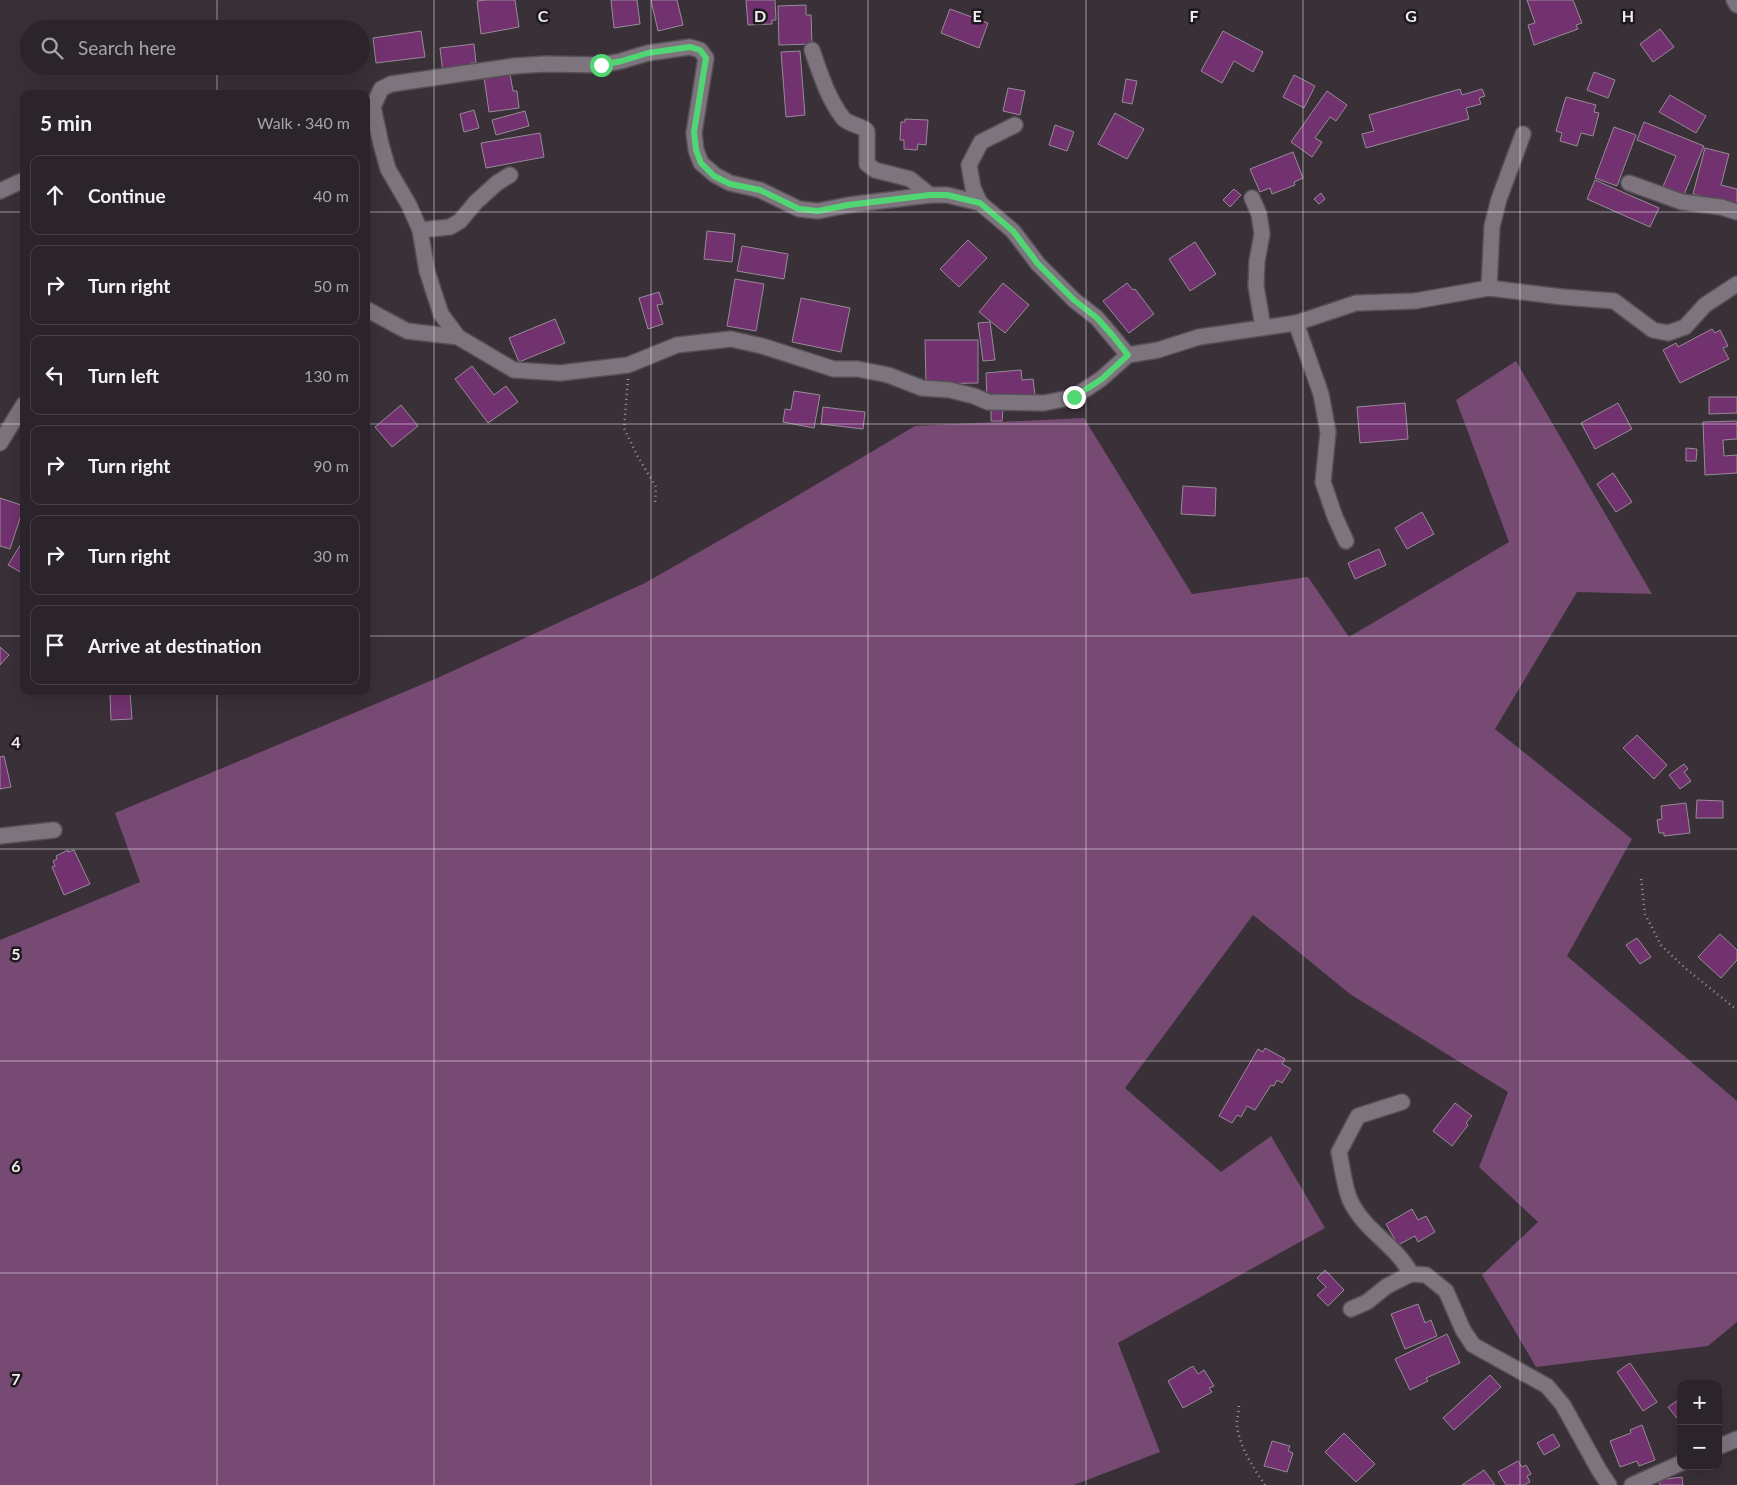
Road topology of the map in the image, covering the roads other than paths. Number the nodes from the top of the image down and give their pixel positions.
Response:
1 (1734, 0) edge
2 (1737, 5) edge
3 (812, 50) dead end
4 (1015, 125) dead end
5 (1523, 134) dead end
6 (510, 175) dead end
7 (20, 182) edge
8 (1629, 183) dead end
9 (0, 192) edge
10 (930, 195) junction
11 (1252, 198) dead end
12 (980, 203) junction
13 (1737, 212) edge
14 (420, 230) junction
15 (1737, 284) edge
16 (1489, 288) junction
17 (370, 311) edge
18 (1296, 323) junction
19 (1263, 327) junction
20 (458, 337) junction
21 (1128, 355) junction
22 (20, 410) edge
23 (0, 442) edge
24 (1346, 541) dead end
25 (54, 830) dead end
26 (0, 836) edge
27 (1402, 1102) dead end
28 (1411, 1274) junction
29 (1350, 1309) dead end
30 (1737, 1439) edge
31 (1722, 1445) edge
32 (1677, 1465) edge
33 (1610, 1485) edge
34 (1632, 1485) edge

1 - 2 street
3 - 10 street
4 - 12 street
5 - 16 street
6 - 14 street
7 - 9 street
8 - 13 street
10 - 12 street
10 - 14 street
11 - 19 street
12 - 21 street
14 - 20 street
15 - 16 street
16 - 18 street
17 - 20 street
18 - 19 street
18 - 24 street
19 - 21 street
20 - 21 street
22 - 23 street
25 - 26 street
27 - 28 street
28 - 29 street
28 - 33 street
30 - 31 street
32 - 34 street

